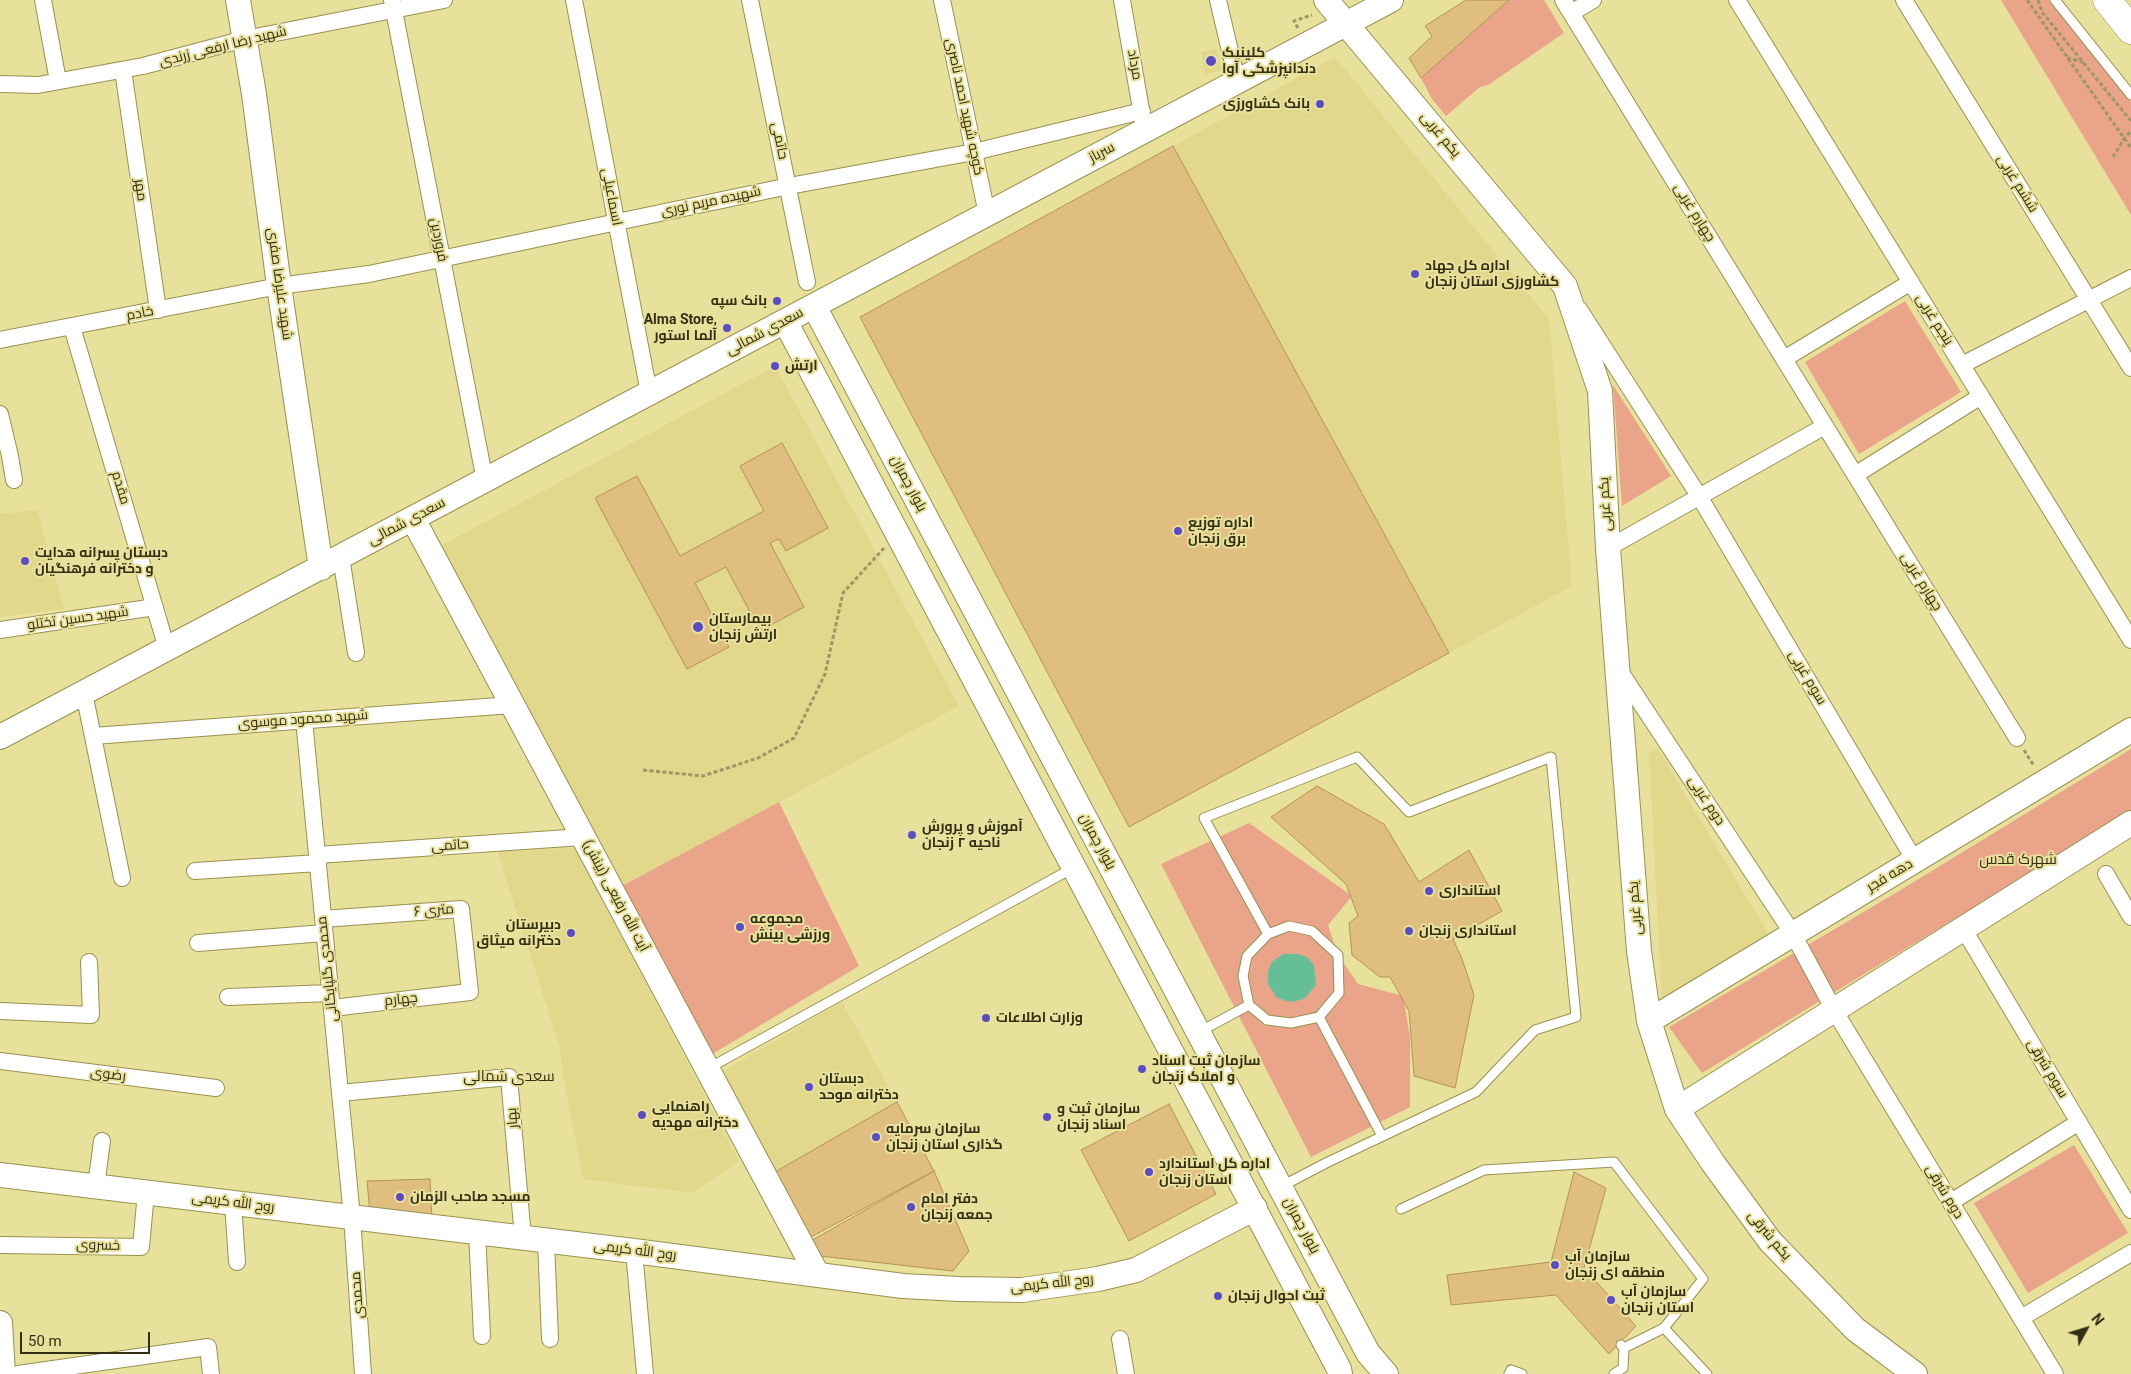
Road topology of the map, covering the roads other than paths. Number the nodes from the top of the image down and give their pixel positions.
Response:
1 (43, 0) edge
2 (238, 0) edge
3 (444, 0) edge
4 (574, 0) edge
5 (750, 0) edge
6 (942, 0) edge
7 (1122, 0) edge
8 (1218, 0) edge
9 (1326, 0) edge
10 (1391, 0) edge
11 (1592, 0) edge
12 (1737, 0) edge
13 (1904, 0) edge
14 (2055, 0) edge
15 (2106, 0) edge
16 (393, 5) edge
17 (1567, 6) edge
18 (1346, 23) junction
19 (2131, 30) edge
20 (244, 39) junction
21 (123, 70) junction
22 (58, 81) junction
23 (1237, 81) junction
24 (0, 84) edge
25 (2131, 95) edge
26 (1143, 121) junction
27 (974, 152) junction
28 (788, 186) junction
29 (987, 214) junction
30 (616, 222) junction
31 (442, 258) junction
32 (2131, 278) edge
33 (807, 282) dead end
34 (1911, 282) junction
35 (279, 286) junction
36 (1565, 286) junction
37 (2088, 298) junction
38 (814, 306) junction
39 (158, 310) junction
40 (785, 321) junction
41 (72, 327) junction
42 (0, 340) edge
43 (1784, 359) junction
44 (1962, 365) junction
45 (847, 368) junction
46 (2131, 368) edge
47 (815, 376) junction
48 (649, 393) junction
49 (1981, 396) junction
50 (0, 414) edge
51 (1825, 426) junction
52 (1855, 475) junction
53 (14, 480) dead end
54 (485, 480) junction
55 (1698, 496) junction
56 (413, 519) junction
57 (1608, 548) junction
58 (331, 562) junction
59 (155, 607) junction
60 (0, 630) edge
61 (2131, 640) edge
62 (168, 649) junction
63 (356, 653) dead end
64 (1618, 668) junction
65 (84, 693) junction
66 (512, 705) junction
67 (304, 720) junction
68 (2131, 730) edge
69 (2, 735) edge
70 (93, 736) junction
71 (2017, 738) dead end
72 (2131, 823) edge
73 (583, 837) junction
74 (1103, 852) junction
75 (317, 859) junction
76 (1915, 861) junction
77 (1074, 868) junction
78 (195, 871) dead end
79 (2106, 874) dead end
80 (122, 878) dead end
81 (2131, 917) edge
82 (323, 926) junction
83 (1963, 928) junction
84 (1268, 934) junction
85 (1794, 934) junction
86 (198, 943) dead end
87 (89, 962) dead end
88 (470, 992) joint
89 (228, 998) dead end
90 (331, 1000) junction
91 (1249, 1005) junction
92 (1834, 1010) junction
93 (0, 1011) edge
94 (1319, 1017) junction
95 (1649, 1021) junction
96 (1198, 1032) junction
97 (0, 1061) edge
98 (1664, 1065) joint
99 (707, 1069) junction
100 (216, 1088) dead end
101 (340, 1093) junction
102 (1678, 1109) junction
103 (2079, 1122) junction
104 (1382, 1136) junction
105 (102, 1141) dead end
106 (0, 1174) edge
107 (96, 1186) junction
108 (1280, 1187) junction
109 (146, 1192) junction
110 (1951, 1202) junction
111 (233, 1203) junction
112 (1255, 1208) junction
113 (1401, 1209) dead end
114 (2131, 1210) edge
115 (352, 1217) junction
116 (477, 1232) junction
117 (535, 1239) junction
118 (0, 1245) edge
119 (634, 1251) junction
120 (2131, 1253) edge
121 (237, 1262) dead end
122 (817, 1274) junction
123 (2021, 1318) junction
124 (0, 1323) edge
125 (1664, 1328) junction
126 (482, 1336) dead end
127 (550, 1339) dead end
128 (1120, 1339) dead end
129 (1381, 1372) edge
130 (3, 1374) edge
131 (18, 1374) edge
132 (212, 1374) edge
133 (363, 1374) edge
134 (645, 1374) edge
135 (1126, 1374) edge
136 (1340, 1374) edge
137 (1509, 1374) edge
138 (1522, 1374) edge
139 (1614, 1374) edge
140 (1707, 1374) edge
141 (1915, 1374) edge
142 (2055, 1374) edge

1 - 22 street
2 - 20 street, شهید علیرضا صفری
3 - 16 street, شهید رضا ارفعی زرندی
4 - 30 street, اسماعیلی
5 - 28 street, حاتمی
6 - 27 street, کوچه شهید احمد ناصری
7 - 26 street, مرداد
8 - 23 street
9 - 18 street, یکم غربی
10 - 18 street, سرباز
11 - 17 street
12 - 34 street, پنجم غربی
13 - 37 street, ششم غربی
14 - 25 lane
15 - 19 highway
16 - 20 street, شهید رضا ارفعی زرندی
16 - 31 street, فروردین
17 - 43 street, چهارم غربی
18 - 23 street, سرباز
18 - 36 street, یکم غربی
20 - 21 street, شهید رضا ارفعی زرندی
20 - 35 street, شهید علیرضا صفری
21 - 22 street, شهید رضا ارفعی زرندی
21 - 39 street, مهر
22 - 24 street, شهید رضا ارفعی زرندی
23 - 26 street, سرباز
26 - 27 street, شهیده مریم نوری
26 - 29 street, سرباز
27 - 28 street, شهیده مریم نوری
27 - 29 street, کوچه شهید احمد ناصری
28 - 30 street, شهیده مریم نوری
28 - 33 street, حاتمی
29 - 38 street, سرباز
30 - 31 street, شهیده مریم نوری
30 - 48 street, اسماعیلی
31 - 35 street, شهیده مریم نوری
31 - 54 street, فروردین
32 - 37 street
34 - 43 street
34 - 44 street, پنجم غربی
35 - 39 street, خادم
35 - 58 street, شهید علیرضا صفری
36 - 55 street, سوم غربی
36 - 57 street, یکم غربی
37 - 44 street
37 - 46 street, ششم غربی
38 - 40 street, سعدی شمالی
38 - 45 street, بلوار چمران
39 - 41 street, خادم
40 - 47 street
40 - 48 street, سعدی شمالی
41 - 42 street, خادم
41 - 59 street, مقدم
43 - 51 street, چهارم غربی
44 - 49 street, پنجم غربی
45 - 47 street
45 - 74 street, بلوار چمران
47 - 77 street
48 - 54 street, سعدی شمالی
49 - 52 street
49 - 61 street, پنجم غربی
50 - 53 street
51 - 52 street, چهارم غربی
51 - 55 street
52 - 71 street, چهارم غربی
54 - 56 street, سعدی شمالی
55 - 57 street
55 - 76 street, سوم غربی
56 - 58 street, سعدی شمالی
56 - 66 street, آیت الله رفیعی (بینش)
57 - 64 street, یکم غربی
58 - 62 street, سعدی شمالی
58 - 63 street
59 - 60 street, شهید حسین تختلو
59 - 62 street, مقدم
62 - 65 street, سعدی شمالی
64 - 85 street, دوم غربی
64 - 95 street, یکم غربی
65 - 69 street, سعدی شمالی
65 - 70 street
66 - 67 street, شهید محمود موسوی
66 - 73 street, آیت الله رفیعی (بینش)
67 - 70 street, شهید محمود موسوی
67 - 75 street, محمدی گلپایگانی
68 - 76 street, دهه فجر
70 - 80 street
72 - 83 street
73 - 75 street, حاتمی
73 - 99 street, آیت الله رفیعی (بینش)
74 - 77 street
74 - 96 street, بلوار چمران
75 - 78 street, حاتمی
75 - 82 street, محمدی گلپایگانی
76 - 85 street, دهه فجر
77 - 99 lane
77 - 112 street
79 - 81 street
82 - 86 street
82 - 88 street, ۶ متری
82 - 90 street, محمدی گلپایگانی
83 - 92 street
83 - 103 street, سوم شرقی
84 - 91 lane
84 - 94 lane
84 - 104 lane
85 - 92 street, دوم غربی
85 - 95 street, دهه فجر
87 - 93 street
88 - 90 street, چهارم
89 - 90 street, چهارم
90 - 101 street, محمدی گلپایگانی
91 - 94 lane
91 - 96 lane
92 - 102 street
92 - 110 street, دوم شرقی
94 - 104 lane
95 - 98 street, یکم غربی
96 - 108 street, بلوار چمران
97 - 100 street, رضوی
98 - 102 street, یکم شرقی
99 - 122 street, آیت الله رفیعی (بینش)
101 - 115 street, محمدی گلپایگانی
101 - 117 street, بهار
102 - 141 street, یکم شرقی
103 - 110 street
103 - 114 street, سوم شرقی
104 - 108 lane
105 - 107 street
106 - 107 street, روح الله کریمی
107 - 109 street, روح الله کریمی
108 - 129 street, بلوار چمران
109 - 111 street, روح الله کریمی
109 - 118 street, خسروی
110 - 123 street, دوم شرقی
111 - 115 street, روح الله کریمی
111 - 121 street
112 - 122 street, روح الله کریمی
112 - 136 street
113 - 125 lane
115 - 116 street, روح الله کریمی
115 - 133 street, محمدی
116 - 117 street, روح الله کریمی
116 - 126 street
117 - 119 street, روح الله کریمی
117 - 127 street
119 - 122 street, روح الله کریمی
119 - 134 street
120 - 123 street
123 - 142 street, دوم شرقی
124 - 130 street
125 - 139 lane
125 - 140 lane
128 - 135 street
131 - 132 street
137 - 138 lane

